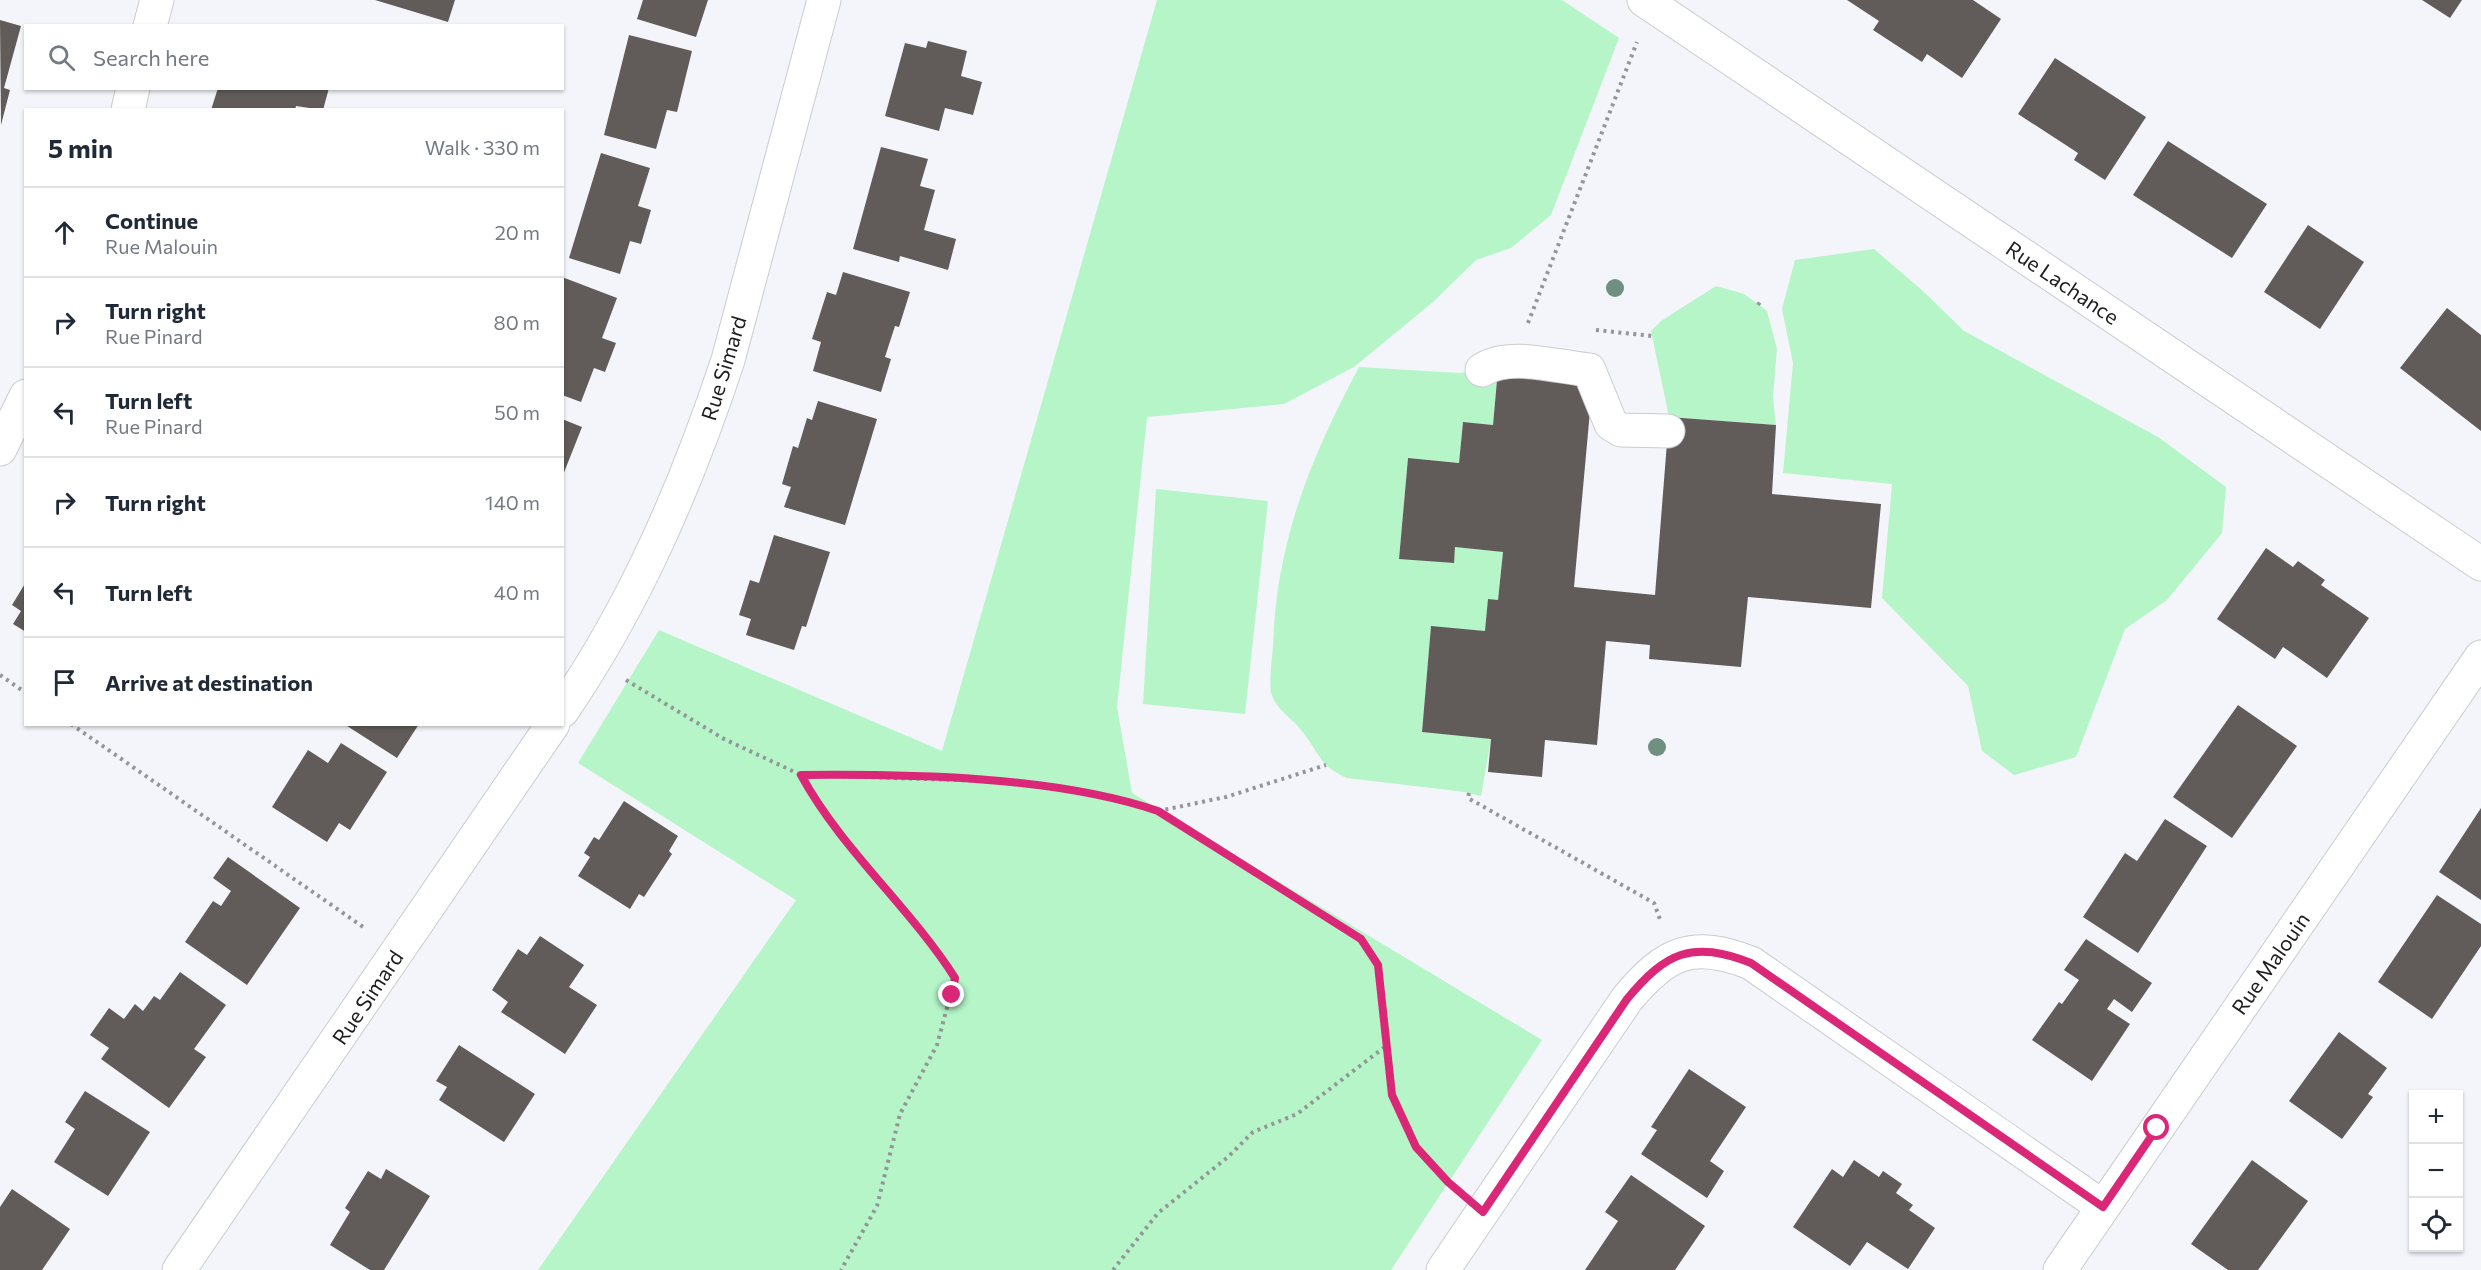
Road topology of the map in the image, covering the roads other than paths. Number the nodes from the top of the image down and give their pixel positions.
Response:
1 (157, 0) edge
2 (824, 0) edge
3 (1648, 3) edge
4 (151, 24) edge
5 (133, 90) edge
6 (129, 108) edge
7 (1498, 366) road end
8 (24, 400) edge
9 (1668, 431) dead end
10 (0, 449) edge
11 (2481, 564) edge
12 (2481, 657) edge
13 (564, 708) edge
14 (552, 726) edge
15 (2103, 1207) junction
16 (179, 1270) edge
17 (1443, 1270) edge
18 (2060, 1270) edge

1 - 4 street
2 - 13 street, Rue Simard
3 - 11 street, Rue Lachance
5 - 6 street
7 - 9 street
8 - 10 street
12 - 15 street, Rue Malouin
14 - 16 street, Rue Simard
15 - 17 street
15 - 18 street, Rue Malouin

